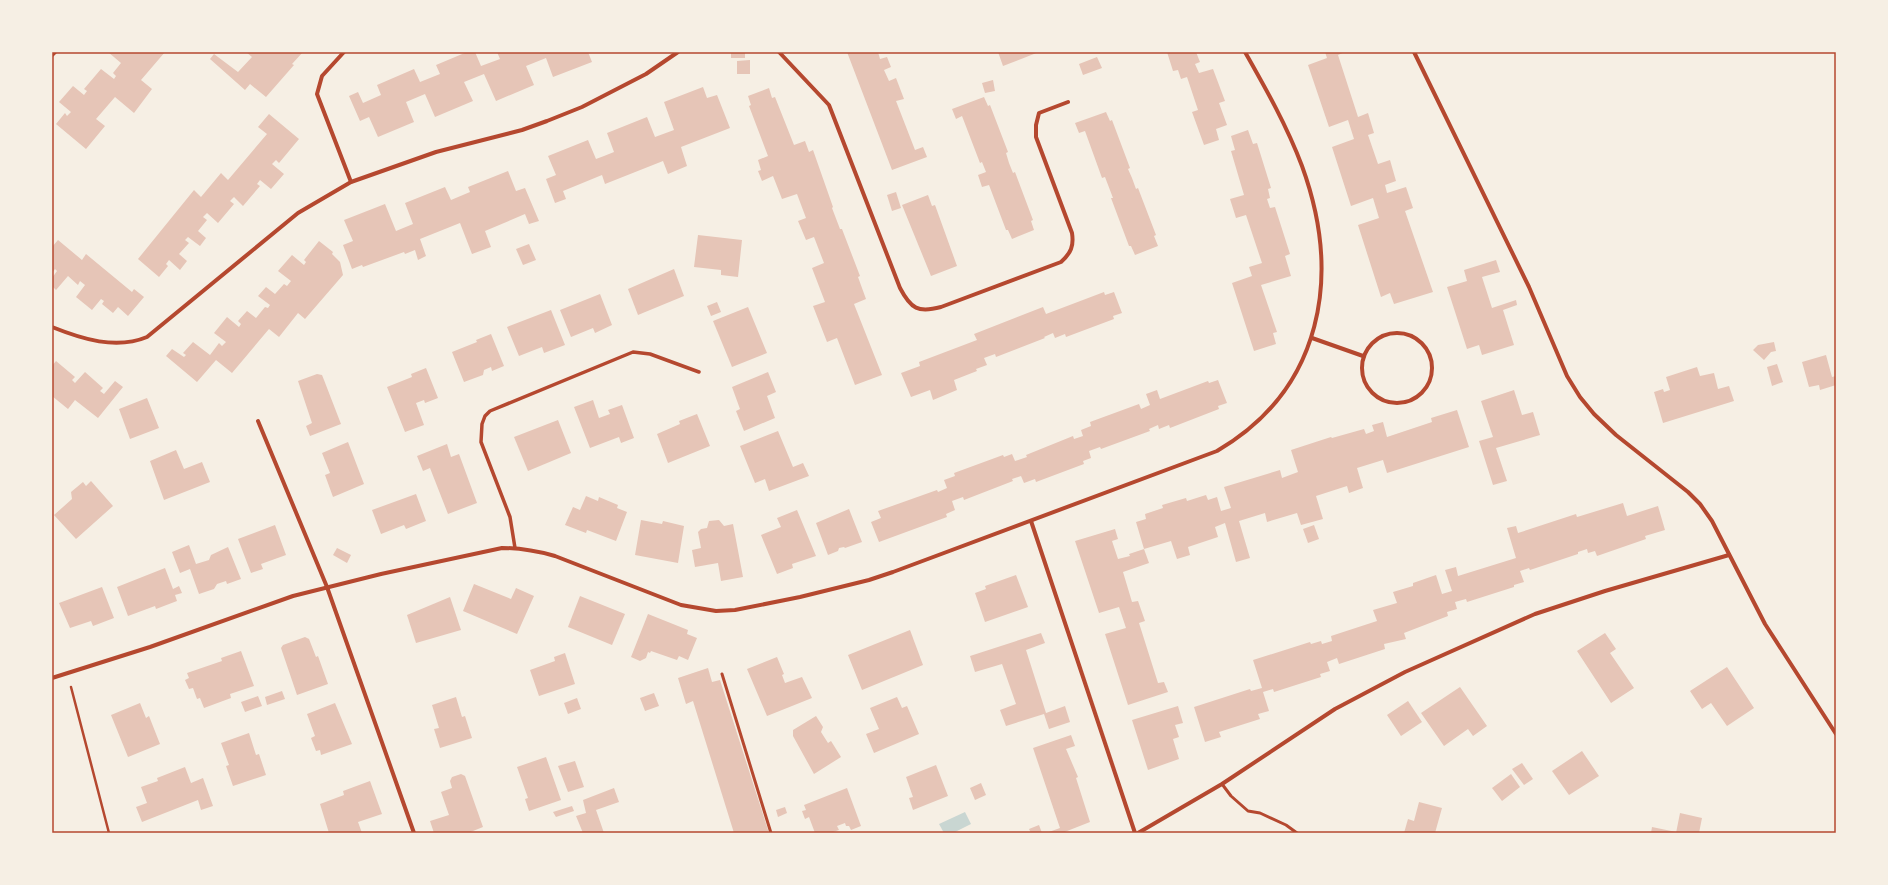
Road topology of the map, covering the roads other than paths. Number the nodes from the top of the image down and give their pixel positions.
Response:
1 (55, 52) edge
2 (344, 52) edge
3 (678, 52) edge
4 (780, 52) edge
5 (1245, 52) edge
6 (1414, 52) edge
7 (52, 55) edge
8 (1068, 102) dead end
9 (351, 182) junction
10 (52, 327) edge
11 (1312, 338) junction
12 (1363, 356) junction
13 (699, 372) dead end
14 (258, 420) dead end
15 (1032, 521) junction
16 (515, 548) junction
17 (1729, 555) junction
18 (327, 587) junction
19 (722, 674) dead end
20 (52, 678) edge
21 (1836, 734) edge
22 (1222, 784) junction
23 (414, 833) edge
24 (771, 833) edge
25 (1135, 833) edge
26 (1138, 833) edge
27 (1297, 833) edge

1 - 7 street
2 - 9 street
3 - 9 street
4 - 8 street
5 - 11 street
6 - 17 street
9 - 10 street
11 - 12 street
11 - 15 street
12 - 12 street
13 - 16 street
14 - 18 street
15 - 16 street
15 - 25 street
16 - 18 street
17 - 21 street
17 - 22 street
18 - 20 street
18 - 23 street
19 - 24 lane
22 - 26 street
22 - 27 lane

